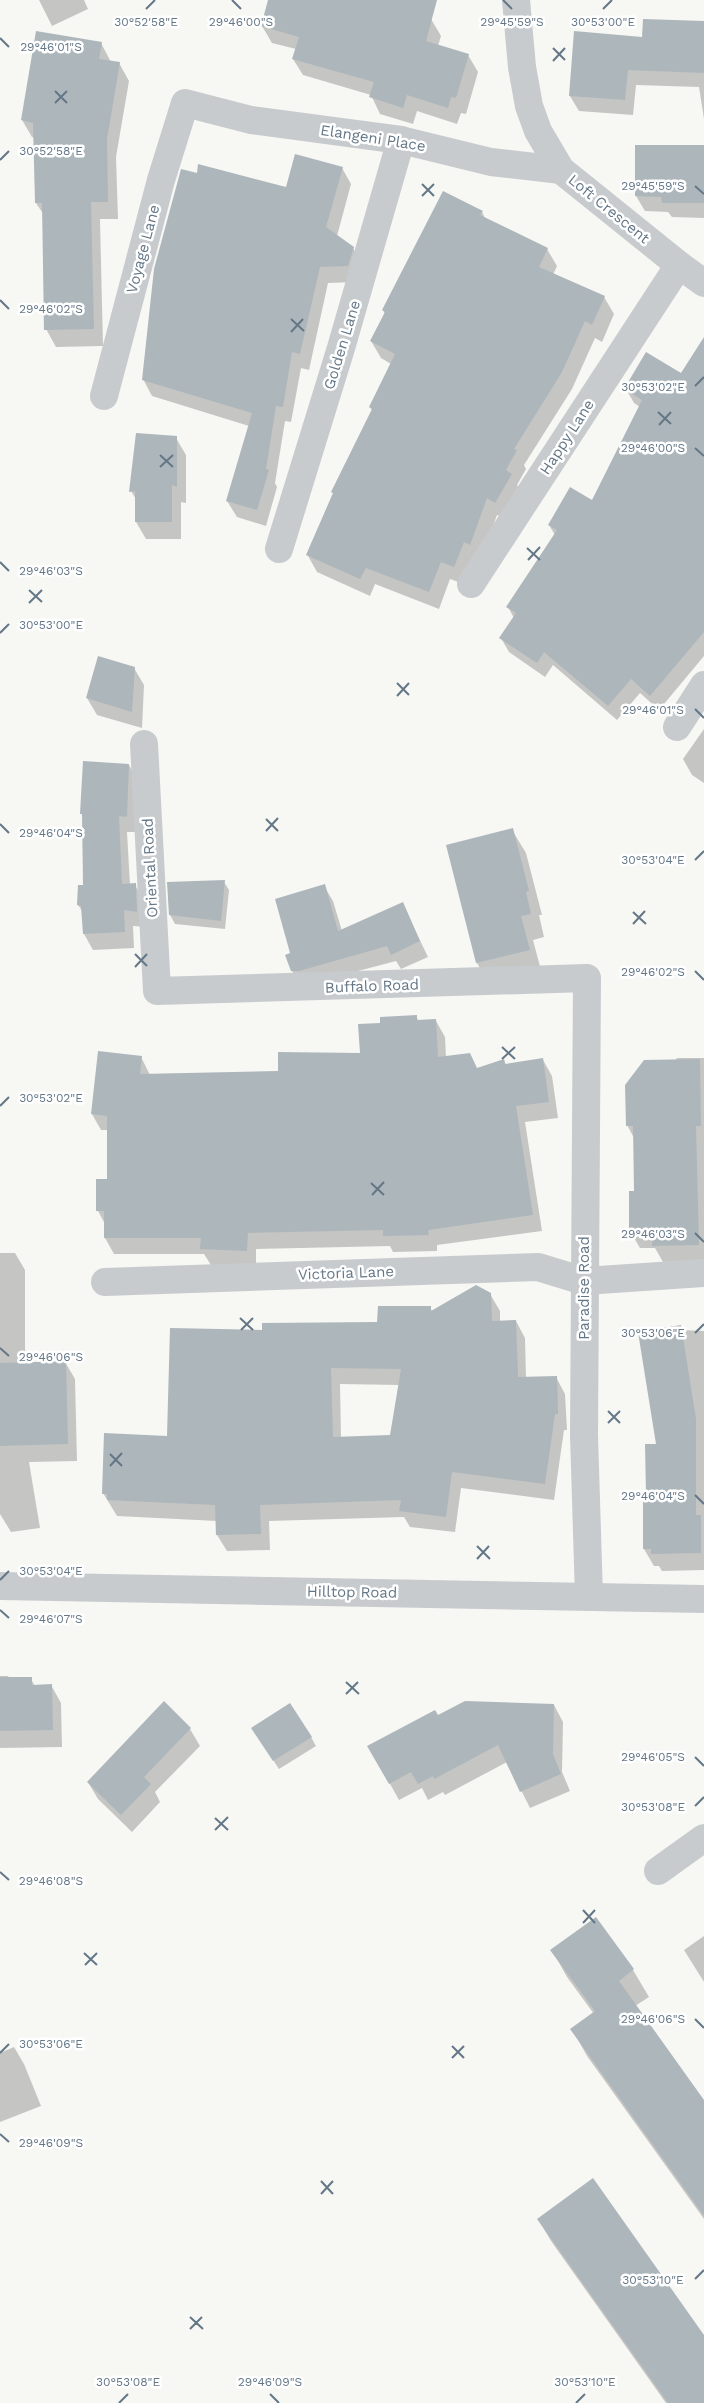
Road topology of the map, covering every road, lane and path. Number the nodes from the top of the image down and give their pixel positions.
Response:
1 (516, 0) edge
2 (185, 103) joint
3 (401, 140) junction
4 (561, 170) junction
5 (678, 265) junction
6 (704, 283) edge
7 (104, 396) dead end
8 (279, 549) dead end
9 (471, 584) dead end
10 (704, 685) edge
11 (677, 727) dead end
12 (144, 744) dead end
13 (587, 978) joint
14 (156, 991) joint
15 (704, 1273) edge
16 (584, 1281) junction
17 (105, 1282) dead end
18 (0, 1586) edge
19 (589, 1597) junction
20 (704, 1599) edge
21 (704, 1838) edge
22 (658, 1871) dead end

1 - 4 street, Loft Crescent
2 - 3 street, Elangeni Place
2 - 7 street, Voyage Lane
3 - 4 street, Elangeni Place
3 - 8 street, Golden Lane
4 - 5 street, Loft Crescent
5 - 6 street, Loft Crescent
5 - 9 street, Happy Lane
10 - 11 street
12 - 14 street, Oriental Road
13 - 14 street, Buffalo Road
13 - 16 street, Paradise Road
15 - 16 street
16 - 17 street, Victoria Lane
16 - 19 street, Paradise Road
18 - 19 street, Hilltop Road
19 - 20 street, Hilltop Road
21 - 22 street

